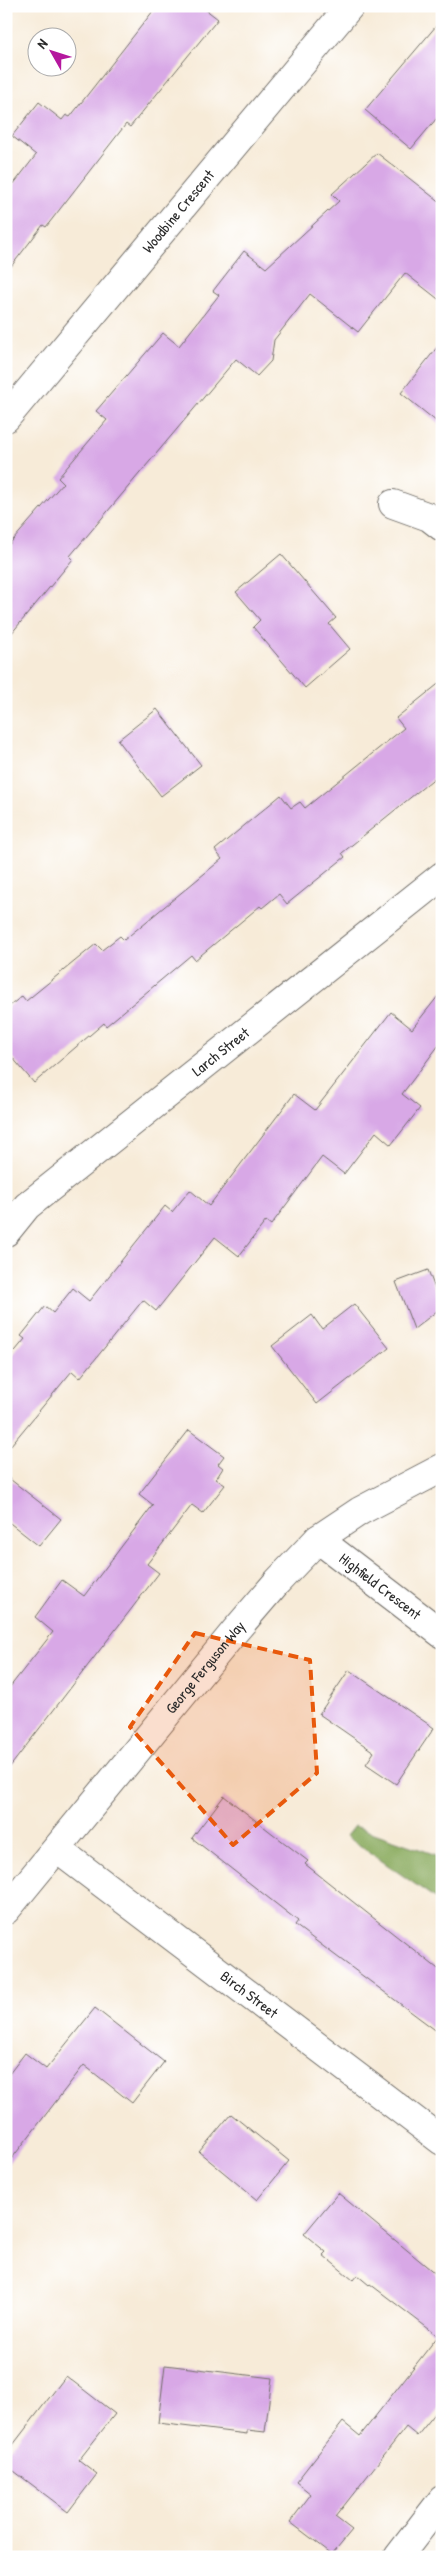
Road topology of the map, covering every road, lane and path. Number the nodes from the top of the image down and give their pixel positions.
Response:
1 (350, 6) edge
2 (6, 418) edge
3 (392, 504) dead end
4 (442, 527) edge
5 (442, 876) edge
6 (6, 1232) edge
7 (442, 1468) edge
8 (318, 1539) junction
9 (442, 1634) edge
10 (57, 1849) junction
11 (6, 1910) edge
12 (442, 2141) edge
13 (442, 2500) edge
14 (398, 2557) edge

1 - 2 street, Woodbine Crescent
3 - 4 street
5 - 6 street, Larch Street
7 - 8 street, George Ferguson Way
8 - 9 street, Highfield Crescent
8 - 10 street, George Ferguson Way
10 - 11 street, George Ferguson Way
10 - 12 street, Birch Street
13 - 14 street

